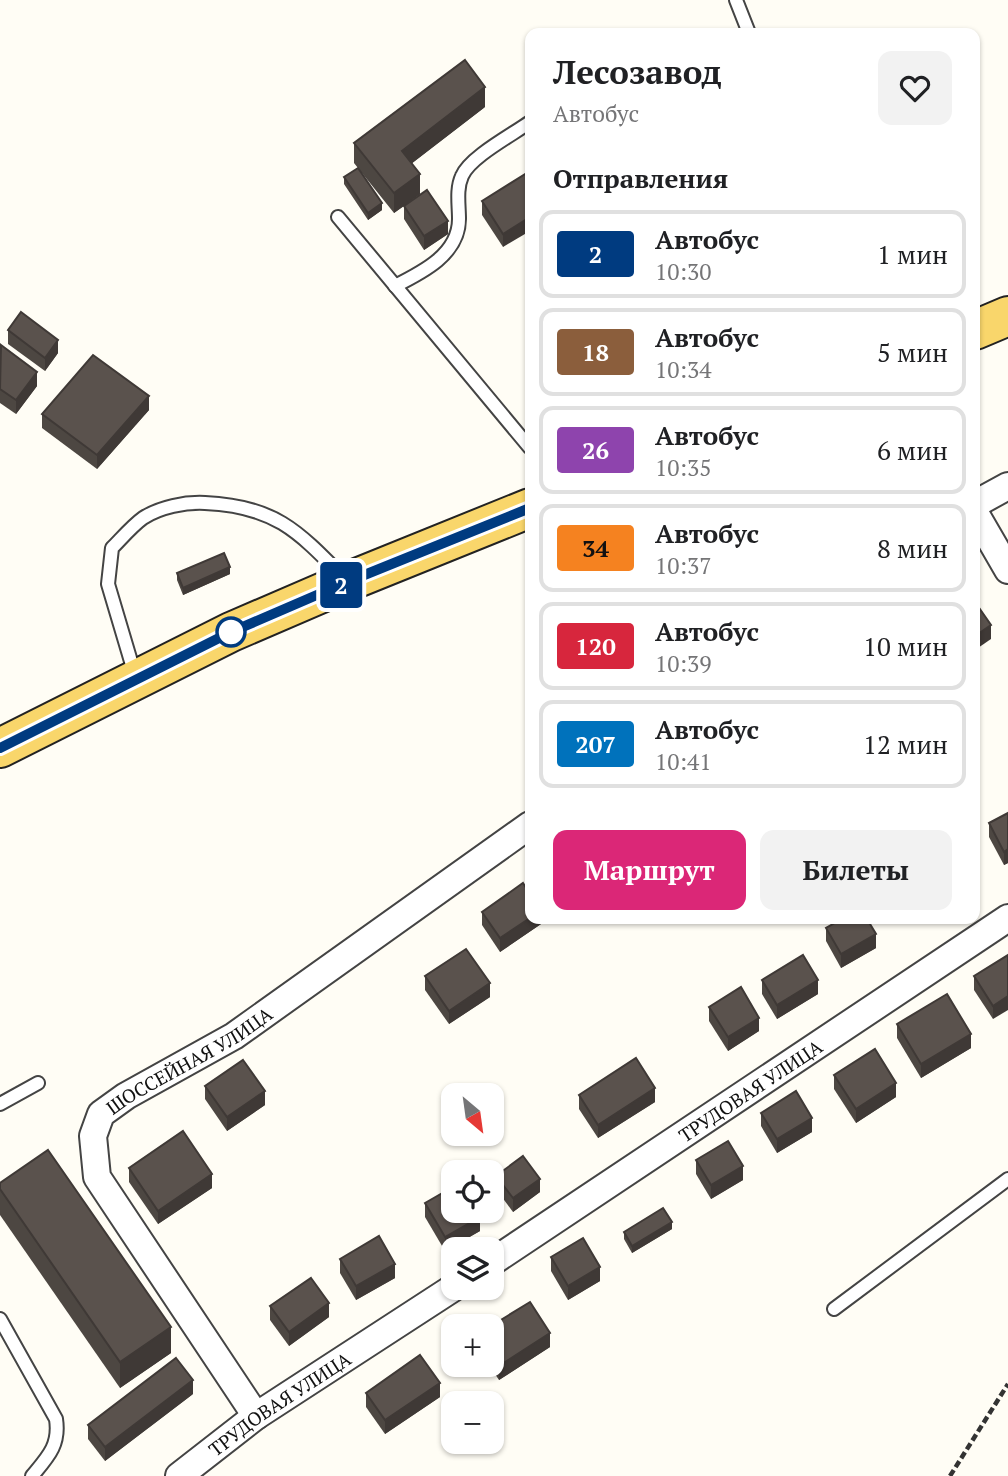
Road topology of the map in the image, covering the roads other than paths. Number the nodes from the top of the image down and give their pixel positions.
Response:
1 (736, 0) edge
2 (747, 28) edge
3 (525, 125) edge
4 (338, 217) dead end
5 (396, 286) junction
6 (1008, 316) edge
7 (980, 328) edge
8 (525, 443) edge
9 (1008, 486) edge
10 (980, 501) edge
11 (525, 510) edge
12 (980, 522) edge
13 (1008, 570) edge
14 (347, 582) junction
15 (136, 678) junction
16 (0, 748) edge
17 (525, 829) edge
18 (1008, 918) edge
19 (38, 1083) dead end
20 (0, 1104) edge
21 (1008, 1179) edge
22 (504, 1254) edge
23 (441, 1296) edge
24 (834, 1309) dead end
25 (0, 1319) edge
26 (256, 1416) junction
27 (32, 1476) edge
28 (179, 1476) edge

1 - 2 lane
3 - 5 lane
4 - 5 lane
5 - 8 lane
6 - 7 main road
9 - 10 street
11 - 14 main road
12 - 13 street
14 - 15 main road
14 - 15 lane
15 - 16 main road
17 - 26 street, ШОССЕЙНАЯ УЛИЦА
18 - 22 street, ТРУДОВАЯ УЛИЦА
19 - 20 lane
21 - 24 lane
23 - 26 street, ТРУДОВАЯ УЛИЦА
25 - 27 lane
26 - 28 street, ТРУДОВАЯ УЛИЦА

